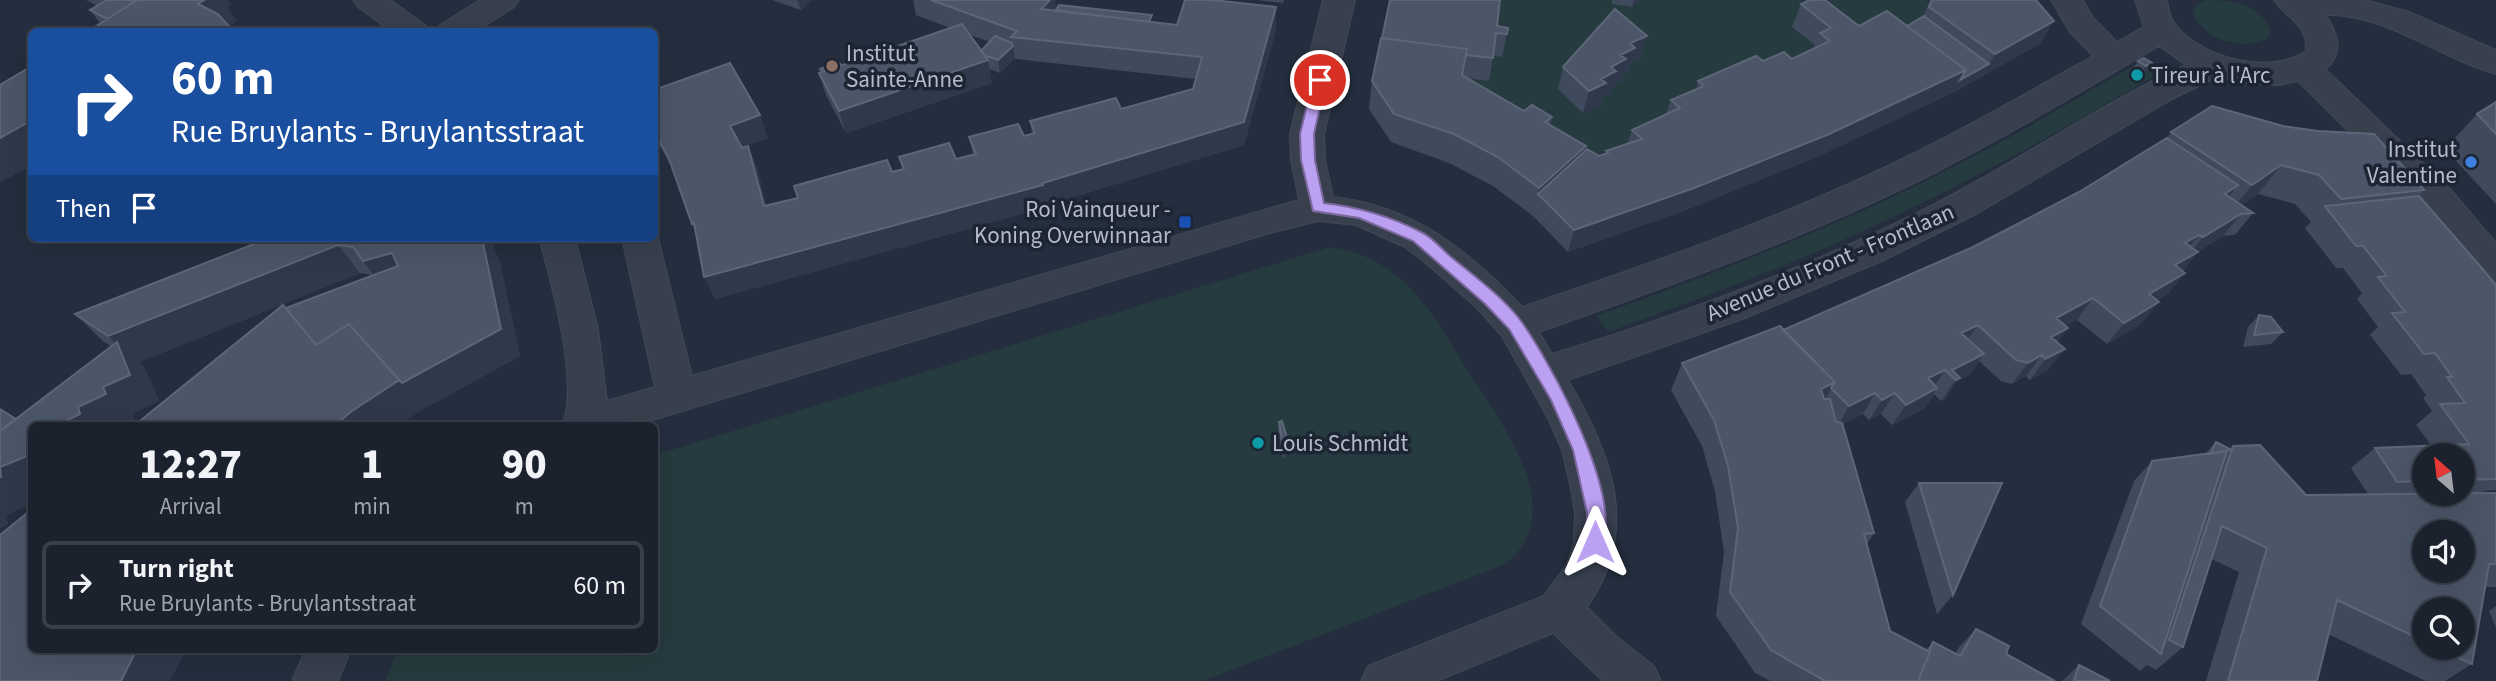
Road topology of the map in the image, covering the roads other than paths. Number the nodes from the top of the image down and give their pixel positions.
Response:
1 (369, 0) edge
2 (1339, 0) edge
3 (2067, 0) edge
4 (2295, 3) edge
5 (488, 4) edge
6 (2156, 15) edge
7 (408, 28) edge
8 (456, 28) edge
9 (510, 28) edge
10 (2116, 57) junction
11 (2496, 63) edge
12 (2215, 65) junction
13 (2305, 69) junction
14 (1318, 208) junction
15 (558, 242) edge
16 (641, 242) edge
17 (2496, 268) edge
18 (1515, 325) junction
19 (1544, 372) junction
20 (677, 395) junction
21 (585, 422) edge
22 (591, 422) edge
23 (1560, 610) junction
24 (328, 653) edge
25 (315, 681) edge
26 (1384, 681) edge
27 (1638, 681) edge

1 - 7 street
2 - 14 street
3 - 10 street
4 - 11 street
4 - 13 street
5 - 8 street
5 - 9 street
6 - 10 street
6 - 12 street
10 - 18 street
12 - 13 street
12 - 19 street, Avenue du Front - Frontlaan
13 - 17 street
14 - 18 street
14 - 20 street
15 - 21 street
16 - 20 street
18 - 19 street
19 - 23 street
20 - 22 street
23 - 26 street
23 - 27 street
24 - 25 street

